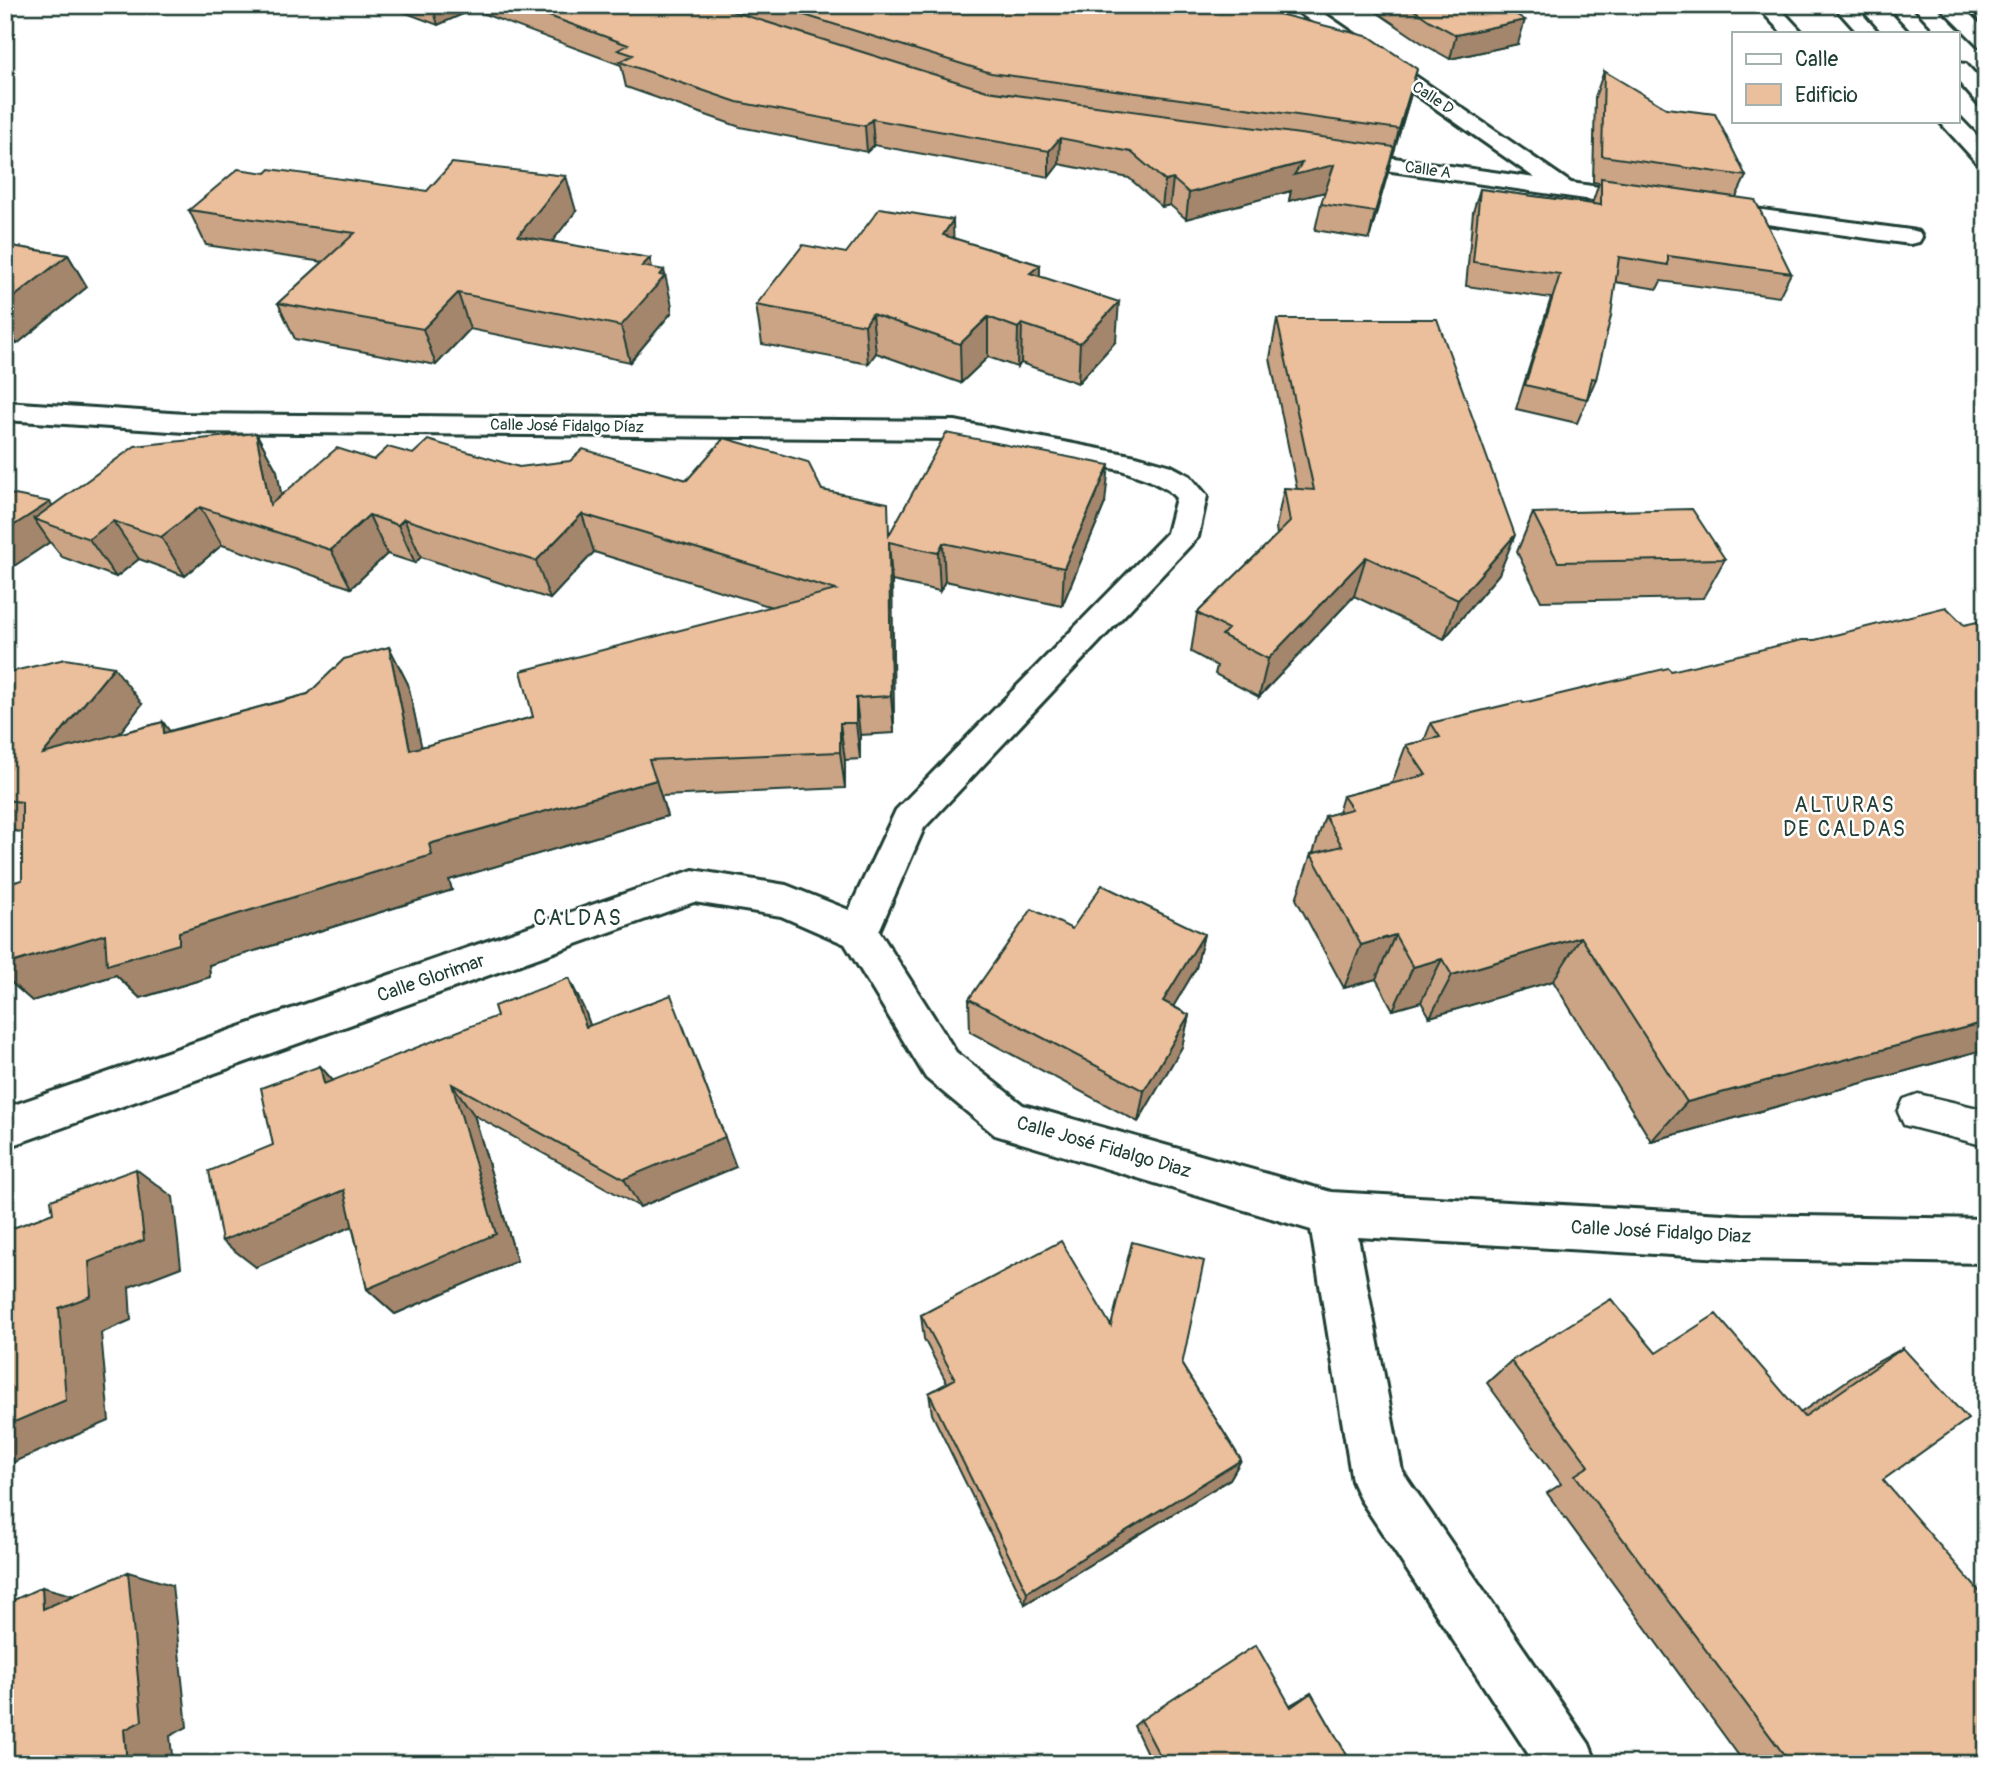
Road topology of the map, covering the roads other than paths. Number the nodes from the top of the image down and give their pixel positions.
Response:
1 (1766, 5) edge
2 (1843, 5) edge
3 (1897, 5) edge
4 (1948, 5) edge
5 (1295, 6) edge
6 (1792, 32) edge
7 (1868, 32) edge
8 (1923, 32) edge
9 (1986, 42) edge
10 (1960, 71) edge
11 (1986, 99) edge
12 (1951, 122) edge
13 (1319, 155) edge
14 (1986, 159) edge
15 (1569, 190) junction
16 (1664, 203) edge
17 (1692, 207) edge
18 (1910, 237) dead end
19 (5, 411) edge
20 (859, 932) junction
21 (1918, 1112) dead end
22 (5, 1128) edge
23 (1986, 1128) edge
24 (1331, 1214) junction
25 (1986, 1241) edge
26 (1569, 1764) edge

1 - 6 main road
2 - 7 main road
3 - 8 main road
4 - 9 main road
5 - 15 main road, Calle D
10 - 11 main road
12 - 14 main road
13 - 15 main road, Calle A
15 - 16 main road, Calle A
17 - 18 main road
19 - 20 main road, Calle José Fidalgo Díaz
20 - 22 main road, Calle Glorimar
20 - 24 main road, Calle José Fidalgo Diaz
21 - 23 lane
24 - 25 main road, Calle José Fidalgo Diaz
24 - 26 main road

